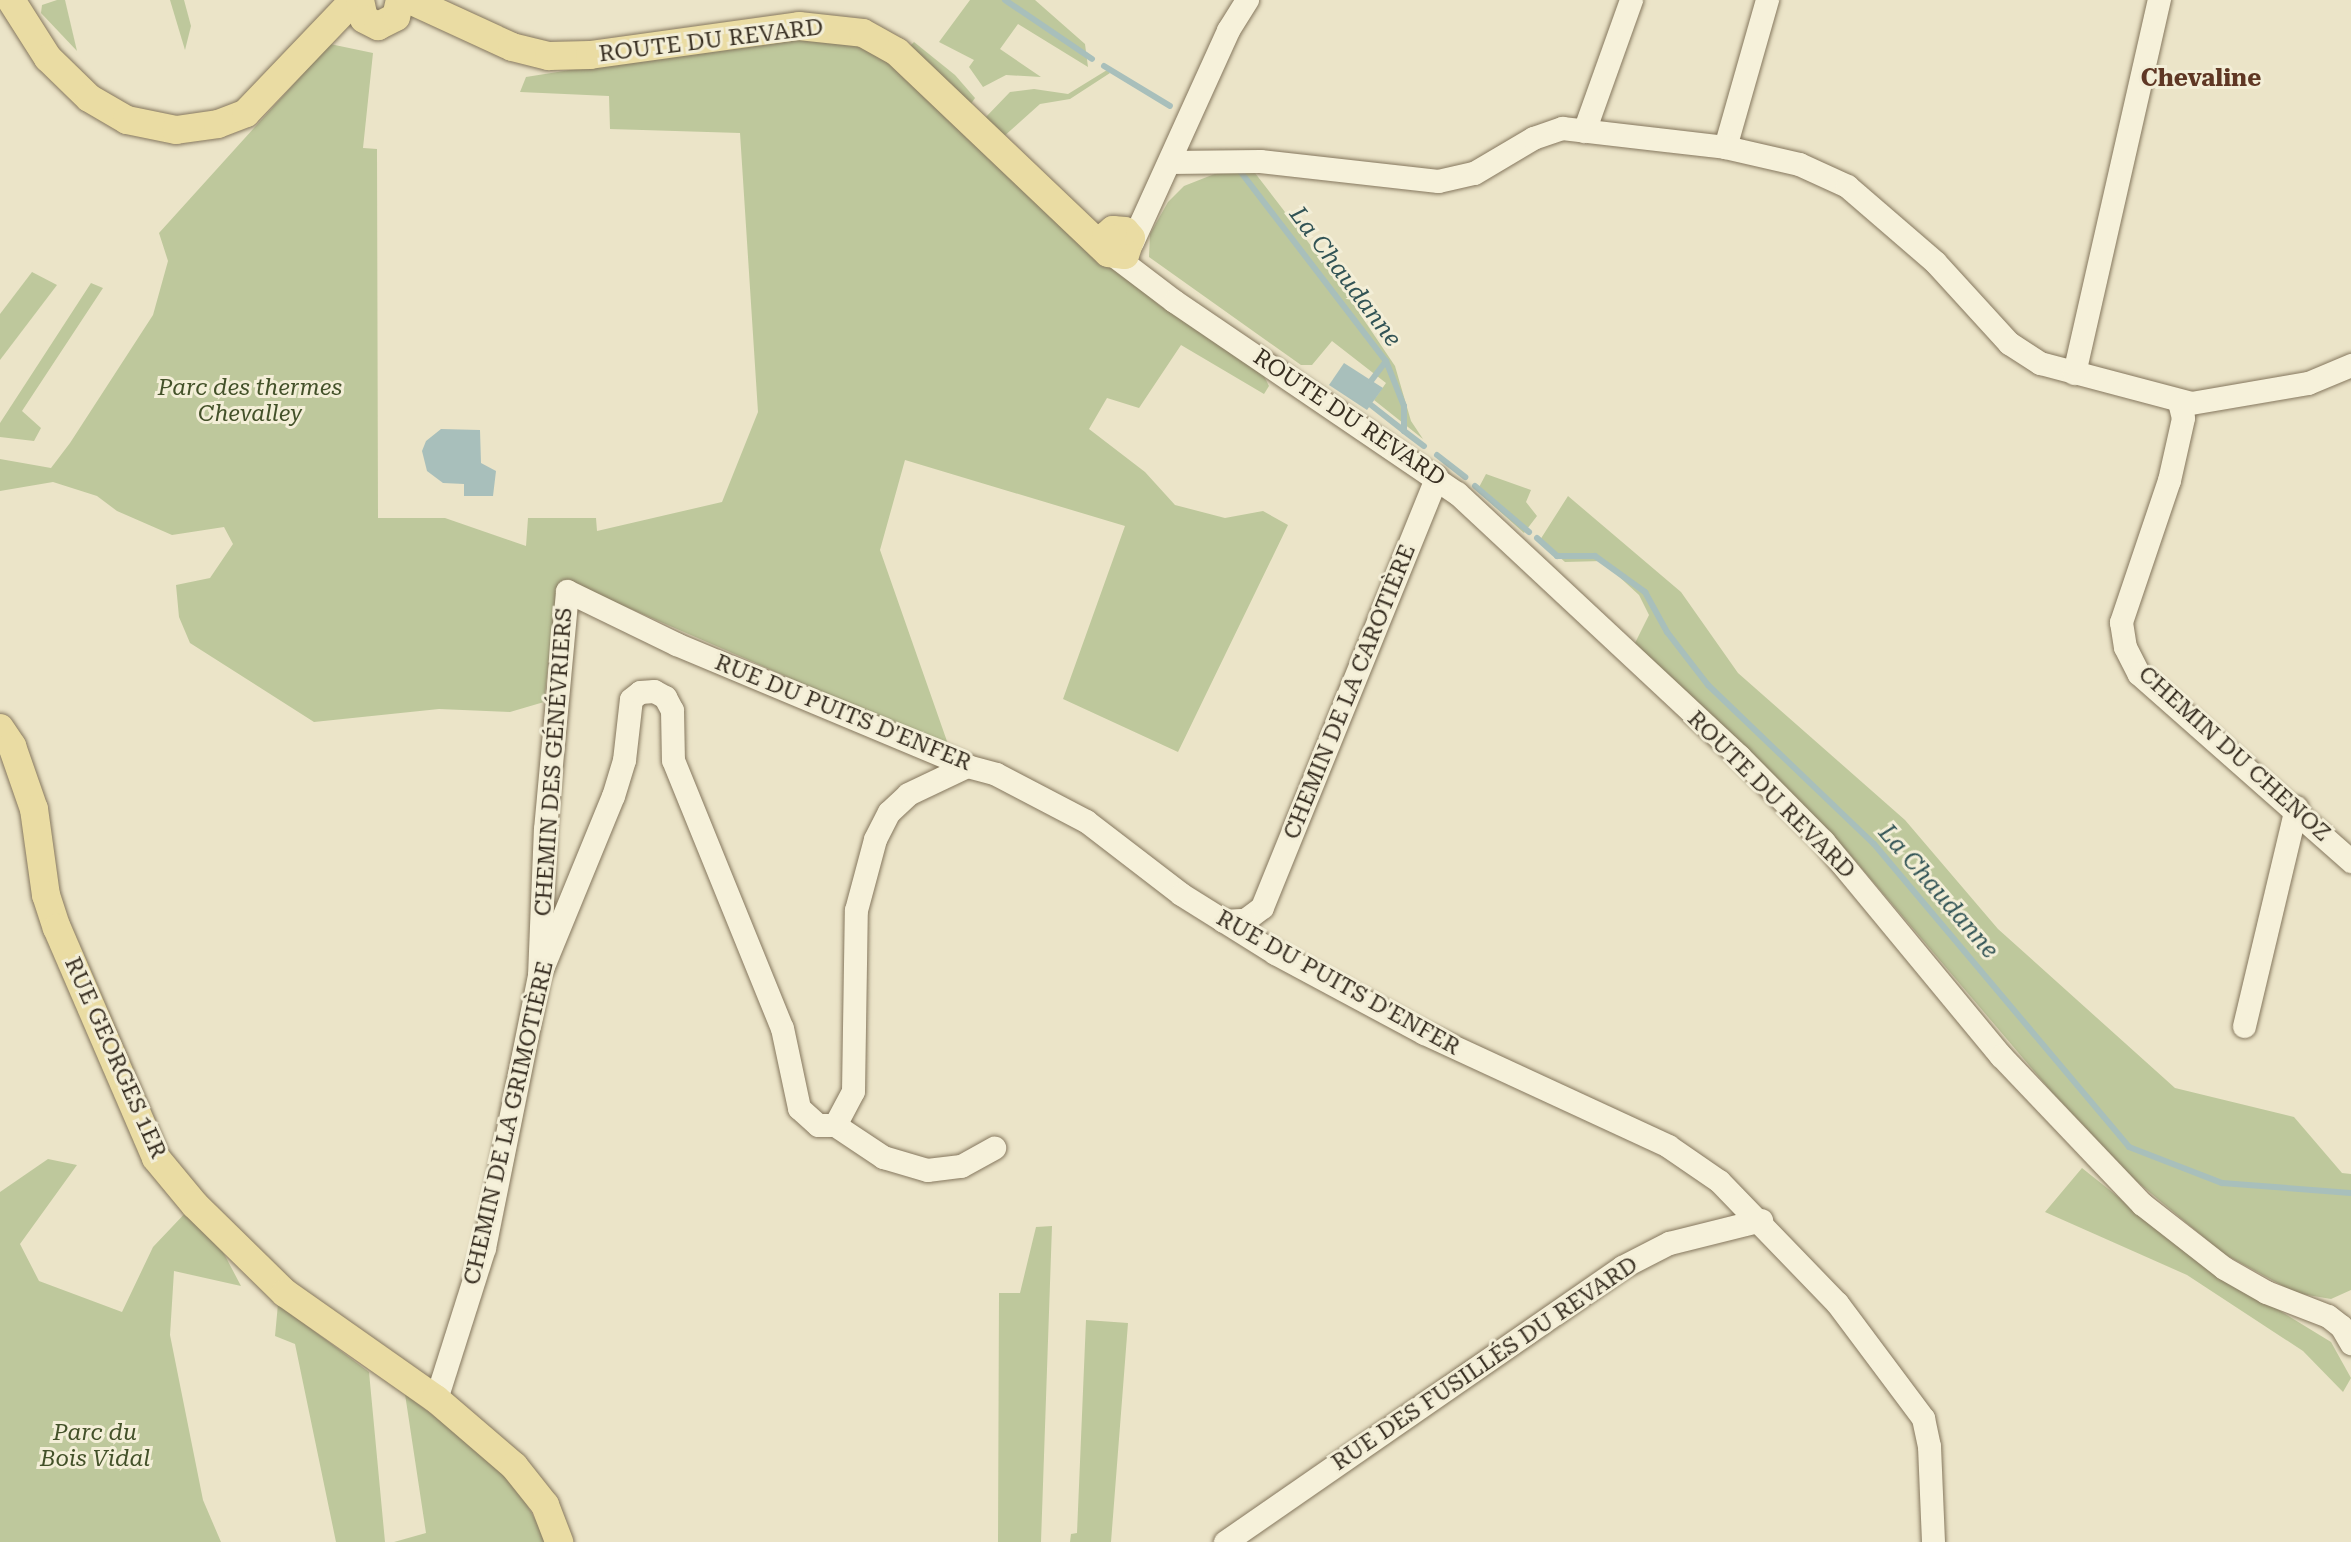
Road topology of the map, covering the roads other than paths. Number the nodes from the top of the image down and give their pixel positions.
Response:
1 (10, 0) edge
2 (1247, 0) edge
3 (1631, 0) edge
4 (1767, 0) edge
5 (2159, 0) edge
6 (359, 6) edge
7 (402, 6) edge
8 (1584, 131) junction
9 (1725, 147) junction
10 (1168, 162) junction
11 (1123, 238) junction
12 (2351, 365) edge
13 (2074, 373) junction
14 (2184, 408) junction
15 (1437, 477) junction
16 (567, 591) joint
17 (0, 728) edge
18 (967, 766) junction
19 (2295, 807) junction
20 (2351, 861) edge
21 (1262, 907) junction
22 (1223, 921) junction
23 (1275, 953) junction
24 (539, 976) junction
25 (2244, 1026) dead end
26 (835, 1125) junction
27 (994, 1148) dead end
28 (1761, 1220) junction
29 (2344, 1322) edge
30 (436, 1399) junction
31 (559, 1542) edge
32 (1225, 1542) edge
33 (1933, 1542) edge

1 - 6 main road
2 - 10 street
3 - 8 street
4 - 9 street
5 - 13 street
6 - 7 main road, ROUTE DU REVARD
7 - 11 main road, ROUTE DU REVARD
8 - 9 street
8 - 10 street
9 - 13 street
10 - 11 street
11 - 15 street, ROUTE DU REVARD
12 - 14 street
13 - 14 street
14 - 19 street, CHEMIN DU CHENOZ
15 - 21 street, CHEMIN DE LA CAROTIÈRE
15 - 29 street, ROUTE DU REVARD
16 - 18 street, RUE DU PUITS D'ENFER
16 - 24 street, CHEMIN DES GÉNÉVRIERS
17 - 30 main road, RUE GEORGES 1ER
18 - 22 street, RUE DU PUITS D'ENFER
18 - 26 street
19 - 20 street, CHEMIN DU CHENOZ
19 - 25 street
21 - 22 street
21 - 23 street
22 - 23 street, RUE DU PUITS D'ENFER
23 - 28 street, RUE DU PUITS D'ENFER
24 - 26 street, CHEMIN DE LA GRIMOTIÈRE
24 - 30 street, CHEMIN DE LA GRIMOTIÈRE
26 - 27 street
28 - 32 street, RUE DES FUSILLÉS DU REVARD
28 - 33 street, RUE DU PUITS D'ENFER
30 - 31 main road, RUE GEORGES 1ER

